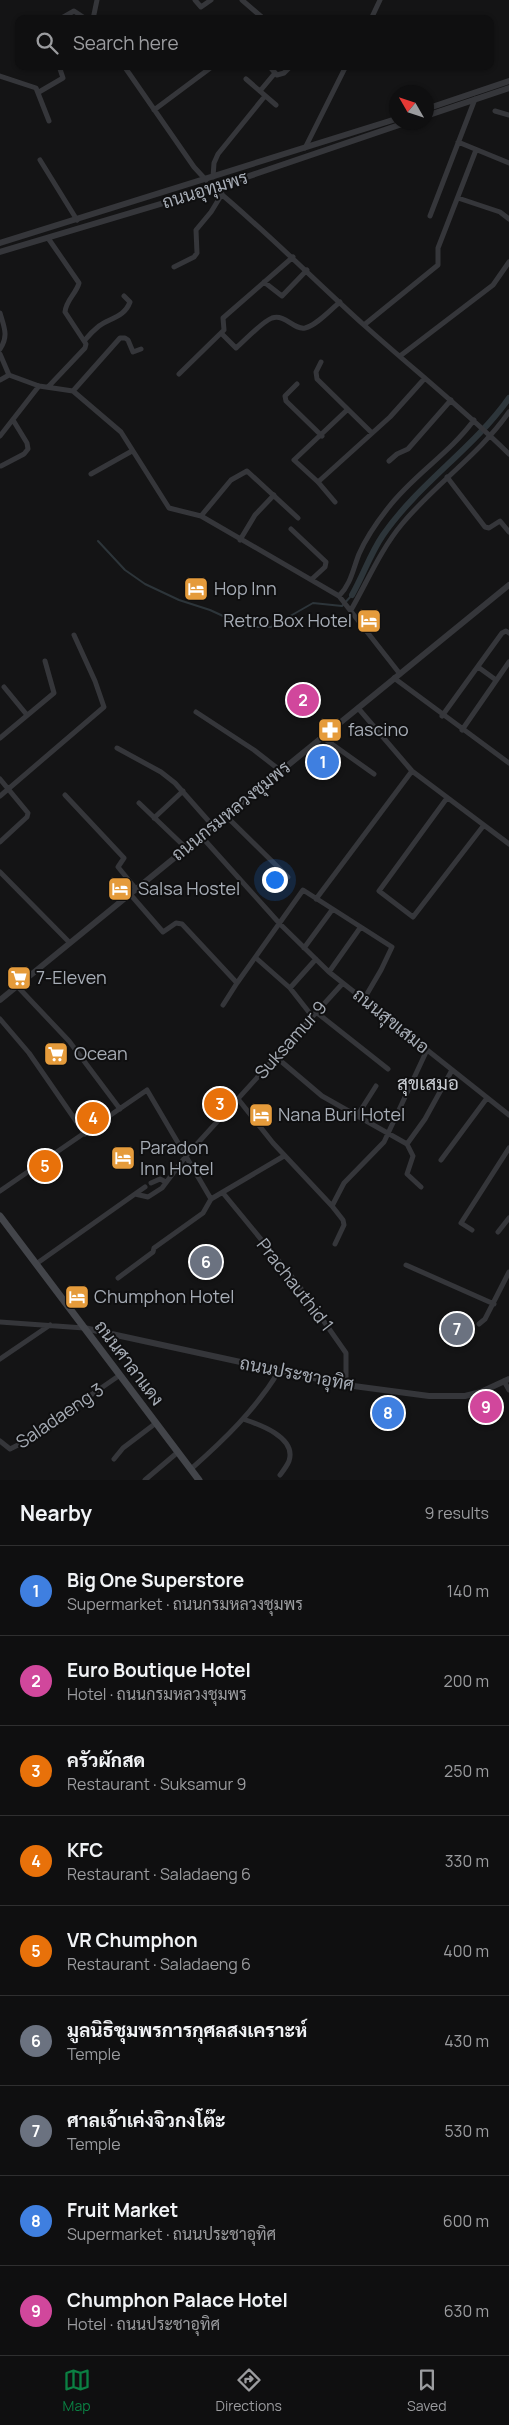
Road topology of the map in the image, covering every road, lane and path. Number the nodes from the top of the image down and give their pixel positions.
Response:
1 (98, 0) edge
2 (195, 0) edge
3 (211, 0) edge
4 (242, 0) edge
5 (380, 0) edge
6 (67, 15) edge
7 (79, 15) edge
8 (95, 15) edge
9 (255, 15) edge
10 (373, 15) edge
11 (60, 70) edge
12 (127, 70) edge
13 (208, 70) edge
14 (271, 70) edge
15 (288, 70) edge
16 (344, 70) edge
17 (274, 73) junction
18 (0, 76) edge
19 (246, 79) dead end
20 (509, 81) edge
21 (509, 88) edge
22 (260, 91) junction
23 (39, 92) junction
24 (266, 96) junction
25 (475, 99) junction
26 (276, 105) dead end
27 (434, 106) edge
28 (154, 110) junction
29 (495, 111) dead end
30 (434, 113) edge
31 (509, 115) edge
32 (49, 121) dead end
33 (389, 121) edge
34 (389, 128) edge
35 (458, 142) junction
36 (304, 149) junction
37 (476, 150) junction
38 (40, 160) dead end
39 (509, 163) edge
40 (210, 179) junction
41 (214, 188) junction
42 (222, 194) junction
43 (458, 198) junction
44 (430, 216) dead end
45 (509, 219) edge
46 (77, 220) junction
47 (48, 238) junction
48 (0, 244) edge
49 (0, 252) edge
50 (293, 257) junction
51 (509, 262) edge
52 (174, 267) dead end
53 (307, 270) junction
54 (264, 282) junction
55 (124, 296) dead end
56 (340, 302) junction
57 (0, 313) edge
58 (364, 325) junction
59 (221, 333) junction
60 (85, 340) junction
61 (0, 349) edge
62 (141, 349) dead end
63 (0, 354) edge
64 (400, 356) junction
65 (321, 362) dead end
66 (179, 374) dead end
67 (9, 375) junction
68 (425, 378) junction
69 (0, 380) edge
70 (297, 384) dead end
71 (39, 386) junction
72 (48, 387) junction
73 (73, 391) junction
74 (451, 400) junction
75 (347, 410) junction
76 (509, 412) edge
77 (13, 420) junction
78 (475, 421) junction
79 (372, 433) junction
80 (0, 436) edge
81 (322, 436) junction
82 (490, 436) junction
83 (132, 450) junction
84 (509, 454) edge
85 (389, 461) dead end
86 (0, 465) edge
87 (91, 474) dead end
88 (447, 478) junction
89 (318, 482) junction
90 (274, 495) junction
91 (335, 502) dead end
92 (201, 516) junction
93 (298, 518) dead end
94 (291, 529) dead end
95 (509, 532) edge
96 (240, 540) junction
97 (312, 579) junction
98 (509, 585) edge
99 (340, 596) junction
100 (350, 608) junction
101 (509, 633) edge
102 (74, 635) dead end
103 (45, 661) dead end
104 (509, 662) edge
105 (478, 666) junction
106 (400, 674) junction
107 (394, 678) junction
108 (496, 680) junction
109 (4, 688) dead end
110 (358, 708) junction
111 (196, 712) dead end
112 (27, 715) junction
113 (442, 716) junction
114 (462, 730) junction
115 (322, 737) junction
116 (0, 738) edge
117 (117, 748) dead end
118 (508, 760) edge
119 (281, 770) junction
120 (412, 771) junction
121 (374, 774) dead end
122 (0, 779) edge
123 (8, 789) junction
124 (183, 792) junction
125 (65, 795) dead end
126 (0, 796) edge
127 (447, 798) junction
128 (139, 803) dead end
129 (226, 816) junction
130 (154, 818) junction
131 (484, 825) junction
132 (213, 826) junction
133 (201, 836) junction
134 (0, 842) edge
135 (509, 844) edge
136 (186, 848) junction
137 (0, 872) edge
138 (288, 877) dead end
139 (136, 889) junction
140 (130, 894) junction
141 (316, 899) junction
142 (332, 910) junction
143 (280, 924) junction
144 (360, 928) junction
145 (70, 942) junction
146 (304, 948) junction
147 (256, 958) junction
148 (316, 959) junction
149 (329, 972) junction
150 (237, 983) junction
151 (343, 983) junction
152 (17, 986) junction
153 (290, 988) junction
154 (0, 1000) edge
155 (364, 1000) junction
156 (223, 1005) dead end
157 (314, 1014) junction
158 (0, 1020) edge
159 (427, 1050) junction
160 (276, 1057) junction
161 (388, 1069) dead end
162 (452, 1070) junction
163 (376, 1086) dead end
164 (487, 1098) junction
165 (238, 1099) junction
166 (120, 1109) junction
167 (509, 1115) edge
168 (358, 1116) junction
169 (388, 1133) junction
170 (85, 1134) junction
171 (408, 1144) junction
172 (509, 1148) edge
173 (186, 1156) junction
174 (284, 1156) junction
175 (440, 1160) dead end
176 (166, 1182) junction
177 (151, 1183) dead end
178 (145, 1187) dead end
179 (420, 1187) dead end
180 (0, 1192) edge
181 (223, 1193) junction
182 (136, 1194) junction
183 (211, 1199) junction
184 (332, 1206) junction
185 (0, 1216) edge
186 (509, 1218) edge
187 (472, 1230) dead end
188 (498, 1232) dead end
189 (335, 1244) dead end
190 (36, 1264) junction
191 (406, 1265) dead end
192 (509, 1272) edge
193 (118, 1278) dead end
194 (494, 1304) junction
195 (0, 1322) edge
196 (479, 1324) dead end
197 (50, 1325) junction
198 (84, 1328) junction
199 (0, 1360) edge
200 (279, 1371) junction
201 (120, 1375) junction
202 (507, 1380) edge
203 (346, 1385) junction
204 (509, 1390) edge
205 (242, 1419) junction
206 (156, 1423) junction
207 (0, 1441) edge
208 (178, 1452) junction
209 (114, 1459) dead end
210 (191, 1469) junction
211 (280, 1475) dead end
212 (145, 1480) edge
213 (199, 1480) edge

1 - 8 street
2 - 3 street
4 - 9 street
5 - 10 street
6 - 7 street
11 - 23 street
12 - 28 street
13 - 28 street
14 - 17 street
15 - 17 street
16 - 36 street
17 - 22 street
18 - 23 street
19 - 22 street
20 - 27 street
21 - 25 street
22 - 24 street
23 - 32 street
24 - 26 street
24 - 40 street
25 - 30 street
25 - 35 street
28 - 40 street
29 - 31 street
33 - 36 street, ถนนอุทุมพร
34 - 41 street, ถนนอุทุมพร
35 - 37 street
35 - 44 street
36 - 40 street, ถนนอุทุมพร
37 - 39 street
37 - 43 street
38 - 46 street
40 - 41 street
40 - 46 street, ถนนอุทุมพร
41 - 42 street
41 - 47 street, ถนนอุทุมพร
42 - 50 street
42 - 52 street
43 - 45 street
43 - 58 street
46 - 48 street, ถนนอุทุมพร
47 - 49 street, ถนนอุทุมพร
47 - 60 street
50 - 53 street
50 - 54 street
51 - 64 street
53 - 54 street
53 - 56 street
54 - 59 street
55 - 60 street
56 - 58 street
56 - 59 street
57 - 61 street
58 - 64 street
59 - 66 street
60 - 72 street
62 - 73 street
63 - 67 street
64 - 68 street
65 - 75 street
67 - 69 street
67 - 71 street
68 - 74 street
68 - 79 street
70 - 81 street
71 - 72 street
71 - 77 street
72 - 73 street
73 - 83 street
74 - 78 street
74 - 85 street
75 - 79 street
75 - 81 street
76 - 82 street
77 - 80 street
77 - 86 street
78 - 82 street
78 - 99 street
79 - 89 street
81 - 89 street
82 - 84 street
82 - 88 street
83 - 87 street
83 - 92 street
88 - 95 street
88 - 100 street
89 - 91 street
90 - 92 street
90 - 93 street
90 - 96 street
92 - 96 street
94 - 97 street
96 - 97 street
97 - 99 street
98 - 106 street, ถนนกรมหลวงชุมพร
99 - 100 street
100 - 106 street
101 - 105 street
102 - 123 street
103 - 112 street
104 - 108 street
105 - 108 street
105 - 113 street
106 - 107 street, ถนนกรมหลวงชุมพร
107 - 110 street, ถนนกรมหลวงชุมพร
107 - 113 street
108 - 114 street
109 - 112 street
110 - 115 street, ถนนกรมหลวงชุมพร
110 - 120 street
111 - 119 street
112 - 116 street
113 - 114 street
114 - 118 street
115 - 119 street, ถนนกรมหลวงชุมพร
115 - 121 street
117 - 124 street
119 - 129 street, ถนนกรมหลวงชุมพร
120 - 127 street
120 - 141 street
122 - 123 street
123 - 126 street
123 - 134 street
124 - 130 street
124 - 132 street
125 - 139 street
127 - 131 street
127 - 131 street
128 - 130 street
129 - 132 street, ถนนกรมหลวงชุมพร
129 - 138 street
130 - 136 street
131 - 135 street
132 - 133 street, ถนนกรมหลวงชุมพร
133 - 136 street, ถนนกรมหลวงชุมพร
133 - 143 street, ถนนสุขเสมอ
136 - 139 street, ถนนกรมหลวงชุมพร
137 - 145 street
139 - 140 street, ถนนกรมหลวงชุมพร
140 - 145 street, ถนนกรมหลวงชุมพร
140 - 150 street
141 - 142 street
141 - 143 street
142 - 144 street
142 - 146 street
143 - 146 street, ถนนสุขเสมอ
143 - 147 street
144 - 149 street
144 - 155 street
145 - 152 street, ถนนกรมหลวงชุมพร
146 - 148 street, ถนนสุขเสมอ
147 - 150 street
147 - 153 street
148 - 149 street, ถนนสุขเสมอ
148 - 153 street
149 - 151 street, ถนนสุขเสมอ
150 - 156 street
151 - 155 street, ถนนสุขเสมอ
151 - 157 street, Suksamur 9
152 - 154 street, ถนนกรมหลวงชุมพร
152 - 166 street
153 - 157 street
155 - 159 street, ถนนสุขเสมอ
157 - 160 street, Suksamur 9
157 - 161 street
158 - 170 street
159 - 162 street, ถนนสุขเสมอ
159 - 169 street
160 - 165 street, Suksamur 9
160 - 168 street
162 - 164 street, ถนนสุขเสมอ
162 - 171 street
163 - 168 street
164 - 167 street, ถนนสุขเสมอ
164 - 175 street
165 - 173 street, Suksamur 9
165 - 174 street
166 - 170 street
166 - 173 street
168 - 169 street
169 - 171 street
169 - 184 street
170 - 180 street
171 - 179 street
172 - 187 street
173 - 176 street, Suksamur 9
173 - 183 street
174 - 181 street
174 - 184 street
176 - 177 street
176 - 182 street, Suksamur 9
178 - 182 street
181 - 183 street
181 - 203 street, Prachauthid 1
182 - 190 street, Suksamur 9
183 - 193 street
184 - 189 street
185 - 190 main road, ถนนศาลาแดง
186 - 188 street
190 - 198 main road, ถนนศาลาแดง
191 - 194 street
192 - 194 street
194 - 196 street
195 - 197 street
197 - 198 street
197 - 199 street
198 - 200 street, ถนนประชาอุทิศ
198 - 201 main road, ถนนศาลาแดง
200 - 203 street, ถนนประชาอุทิศ
200 - 205 street
201 - 206 main road, ถนนศาลาแดง
201 - 207 street, Saladaeng 3
202 - 203 street, ถนนประชาอุทิศ
202 - 204 street
205 - 210 street
205 - 211 street
206 - 208 main road, ถนนศาลาแดง
206 - 209 street
208 - 210 main road, ถนนศาลาแดง
208 - 212 street
210 - 213 main road, ถนนศาลาแดง

